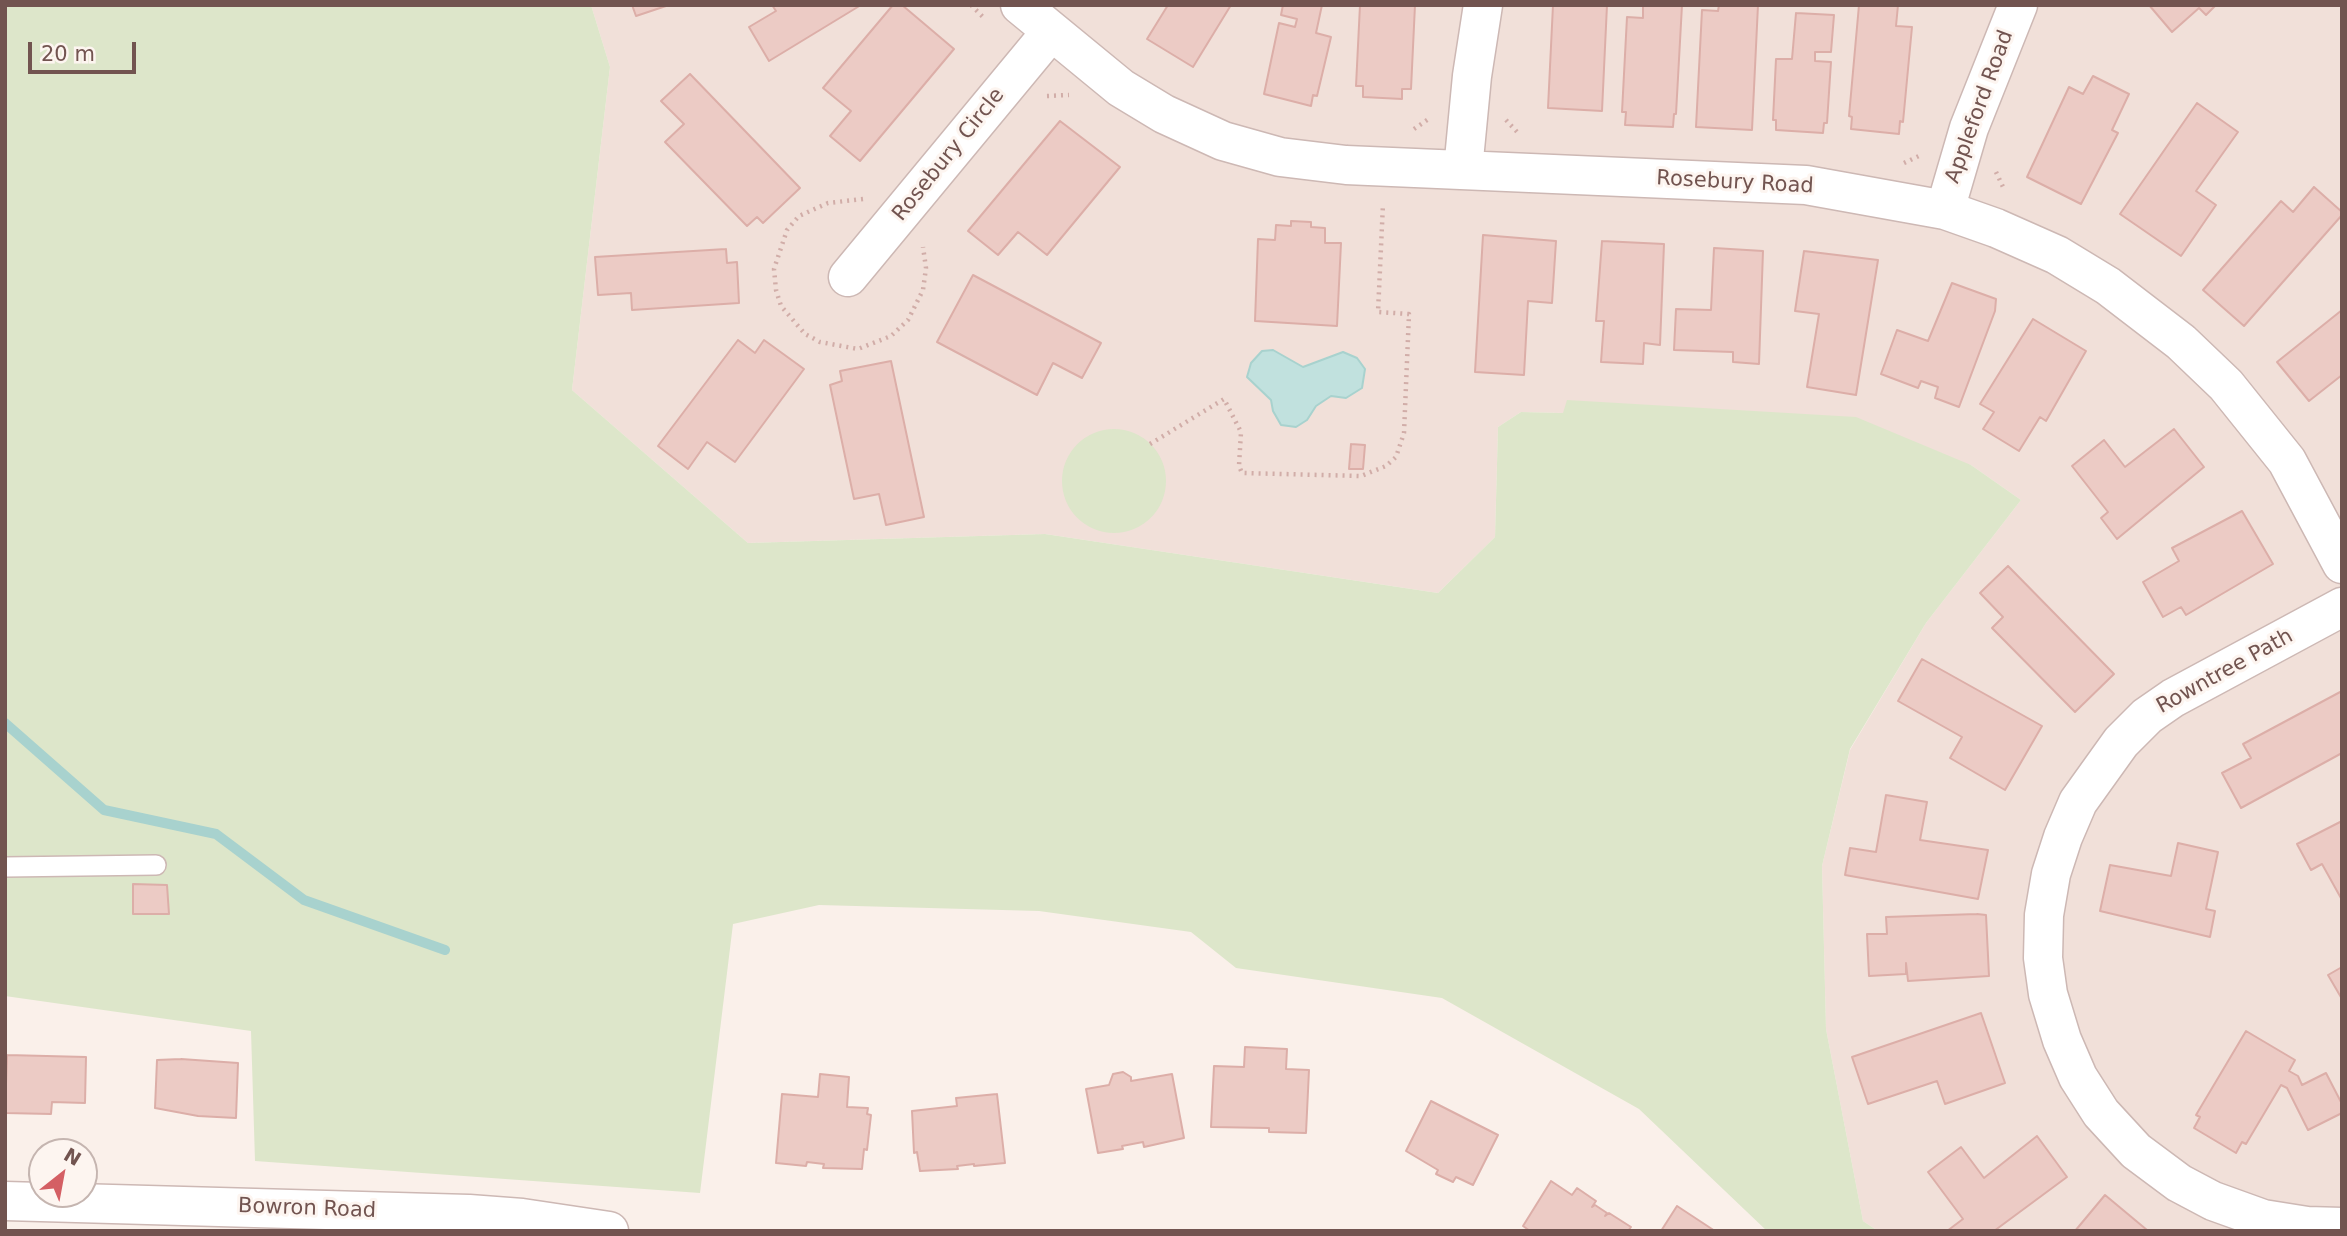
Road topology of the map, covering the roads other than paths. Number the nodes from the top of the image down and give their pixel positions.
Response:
1 (1020, 5) edge
2 (1483, 5) edge
3 (2018, 5) edge
4 (1050, 33) junction
5 (1463, 170) junction
6 (1945, 210) junction
7 (849, 277) dead end
8 (2342, 564) edge
9 (2342, 607) edge
10 (156, 865) dead end
11 (5, 867) edge
12 (5, 1201) edge
13 (2342, 1227) edge
14 (608, 1231) edge

1 - 4 street, Rosebury Road
2 - 5 street
3 - 6 street, Appleford Road
4 - 5 street, Rosebury Road
4 - 7 street, Rosebury Circle
5 - 6 street, Rosebury Road
6 - 8 street, Rosebury Road
9 - 13 street, Rowntree Path
10 - 11 lane
12 - 14 street, Bowron Road

